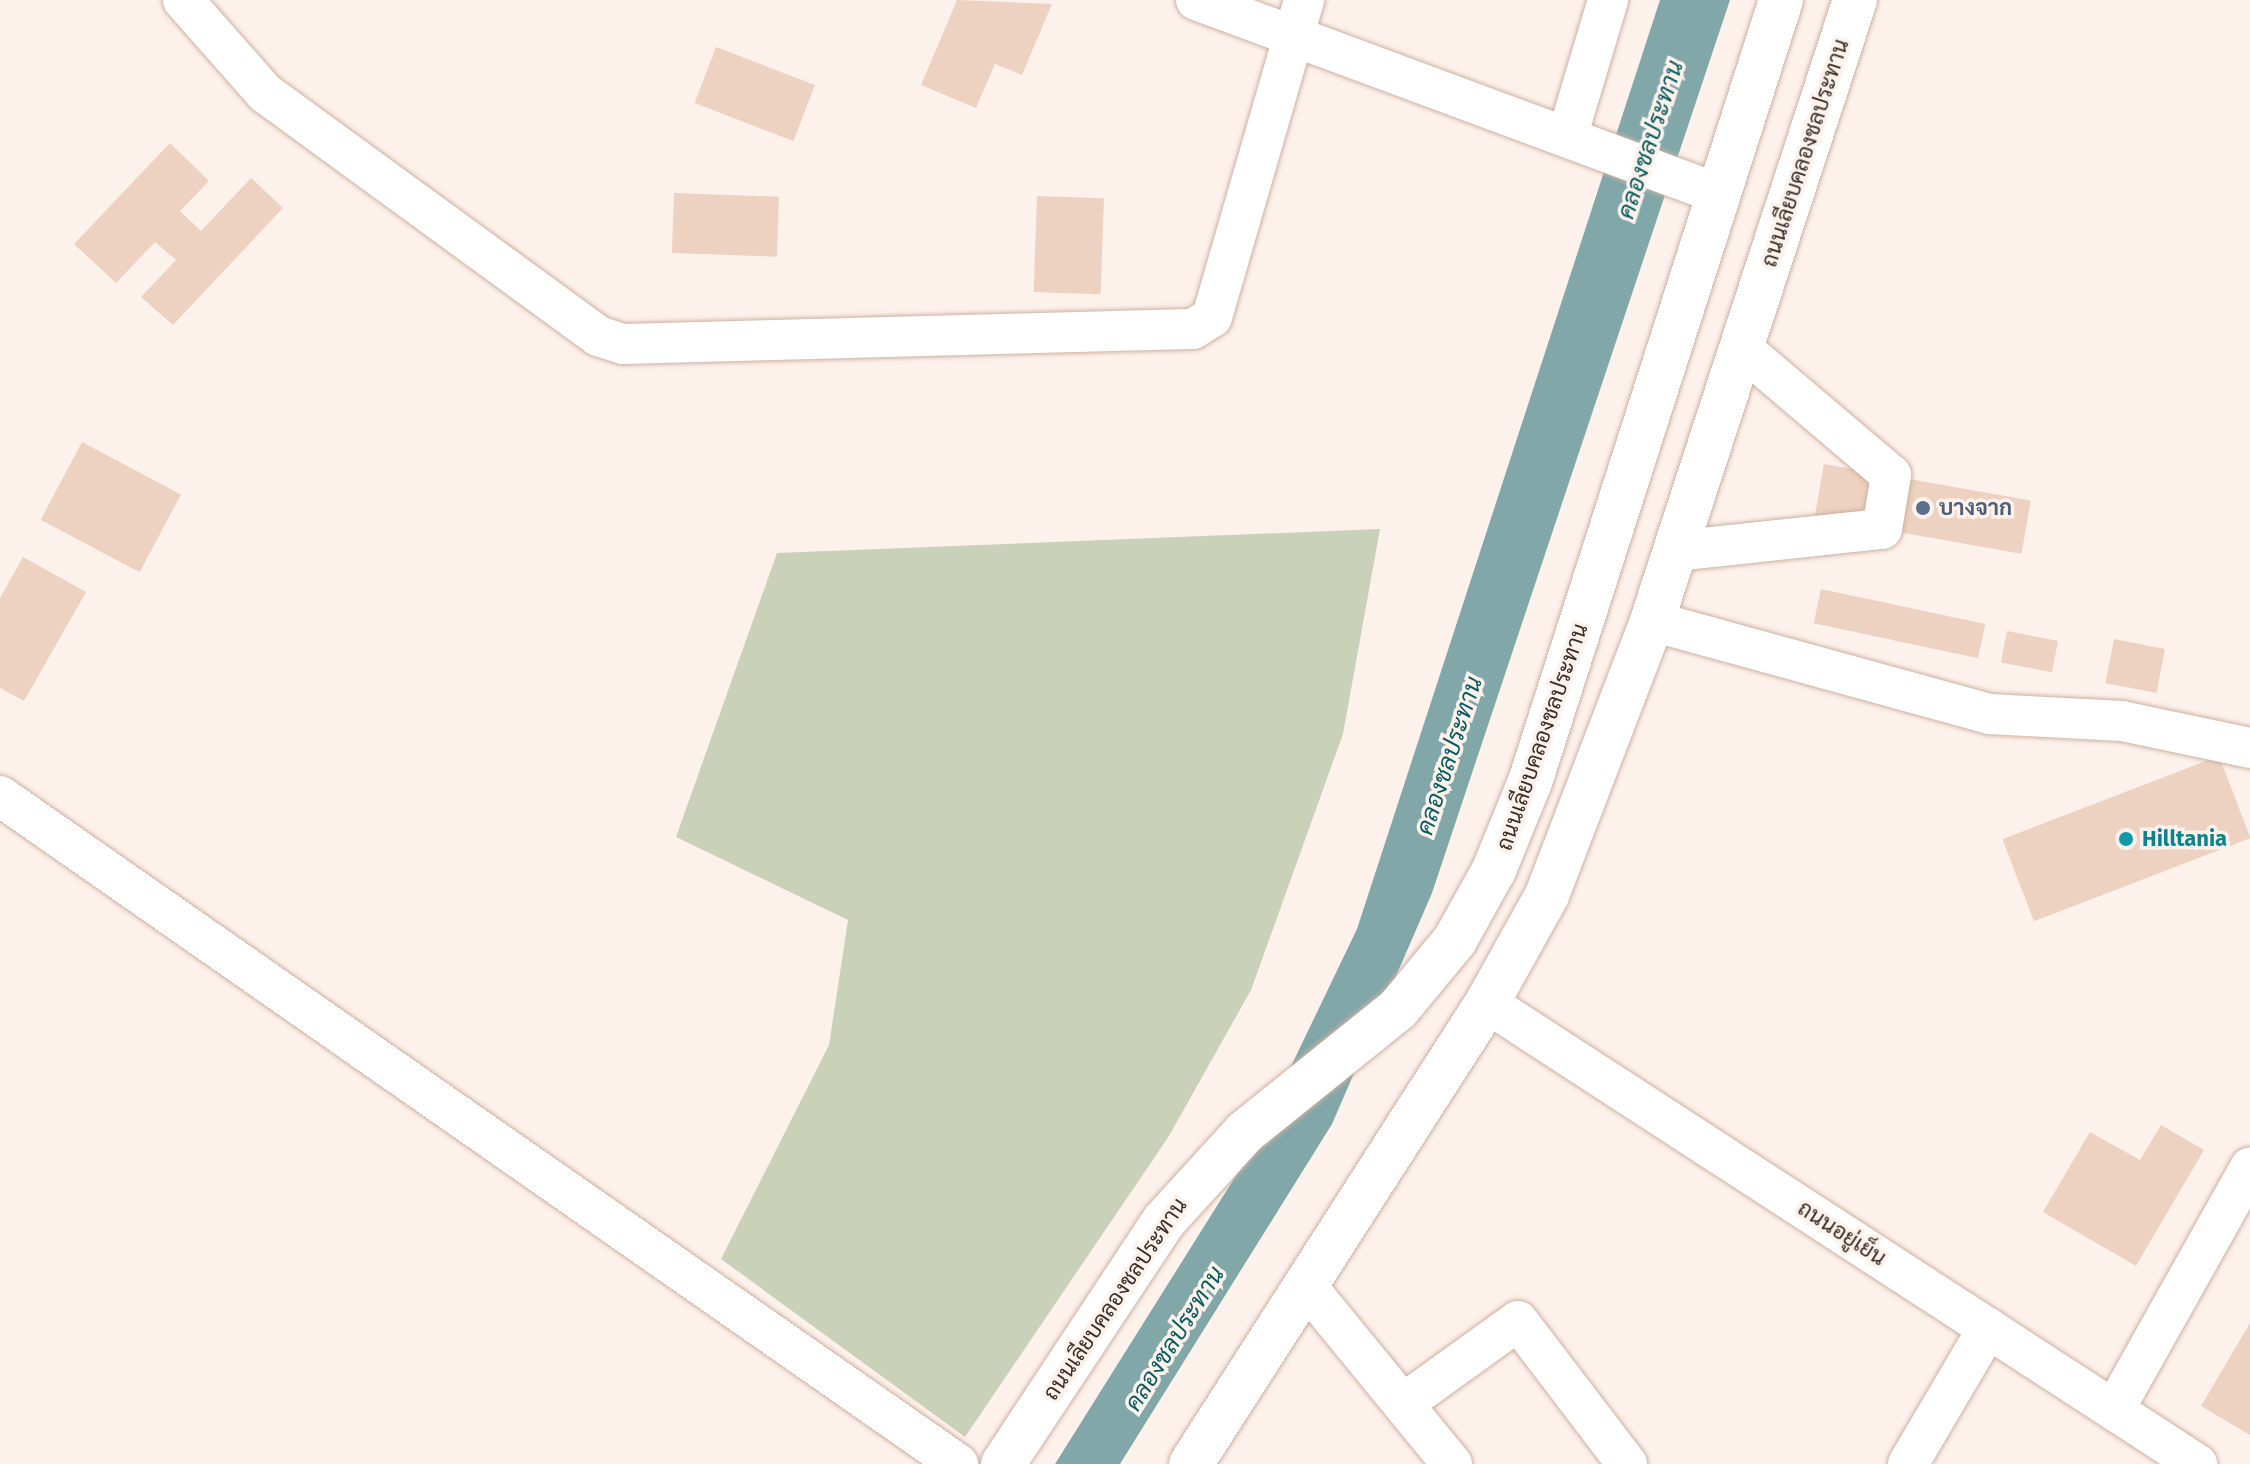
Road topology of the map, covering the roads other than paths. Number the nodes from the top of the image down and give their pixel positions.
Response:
1 (183, 0) edge
2 (1196, 0) edge
3 (1304, 0) edge
4 (1608, 0) edge
5 (1781, 0) edge
6 (1855, 0) edge
7 (1294, 38) junction
8 (1567, 137) junction
9 (1719, 194) junction
10 (1741, 348) junction
11 (1675, 551) junction
12 (1652, 621) junction
13 (2250, 748) edge
14 (0, 796) edge
15 (1487, 1003) junction
16 (2250, 1168) edge
17 (1307, 1287) junction
18 (1988, 1328) junction
19 (1404, 1403) junction
20 (2114, 1410) junction
21 (958, 1464) edge
22 (1003, 1464) edge
23 (1191, 1464) edge
24 (1452, 1464) edge
25 (1627, 1464) edge
26 (1908, 1464) edge
27 (2197, 1464) edge

1 - 7 street
2 - 7 street
3 - 7 street
4 - 8 street
5 - 9 main road, ถนนเลียบคลองชลประทาน
6 - 10 main road, ถนนเลียบคลองชลประทาน
7 - 8 street
8 - 9 street
9 - 22 main road, ถนนเลียบคลองชลประทาน
10 - 11 main road, ถนนเลียบคลองชลประทาน
10 - 11 street
11 - 12 main road, ถนนเลียบคลองชลประทาน
12 - 13 street
12 - 15 main road, ถนนเลียบคลองชลประทาน
14 - 21 street
15 - 17 main road, ถนนเลียบคลองชลประทาน
15 - 18 street, ถนนอยู่เย็น
16 - 20 street
17 - 19 street
17 - 23 main road, ถนนเลียบคลองชลประทาน
18 - 20 street, ถนนอยู่เย็น
18 - 26 street
19 - 24 street
19 - 25 street
20 - 27 street, ถนนอยู่เย็น

